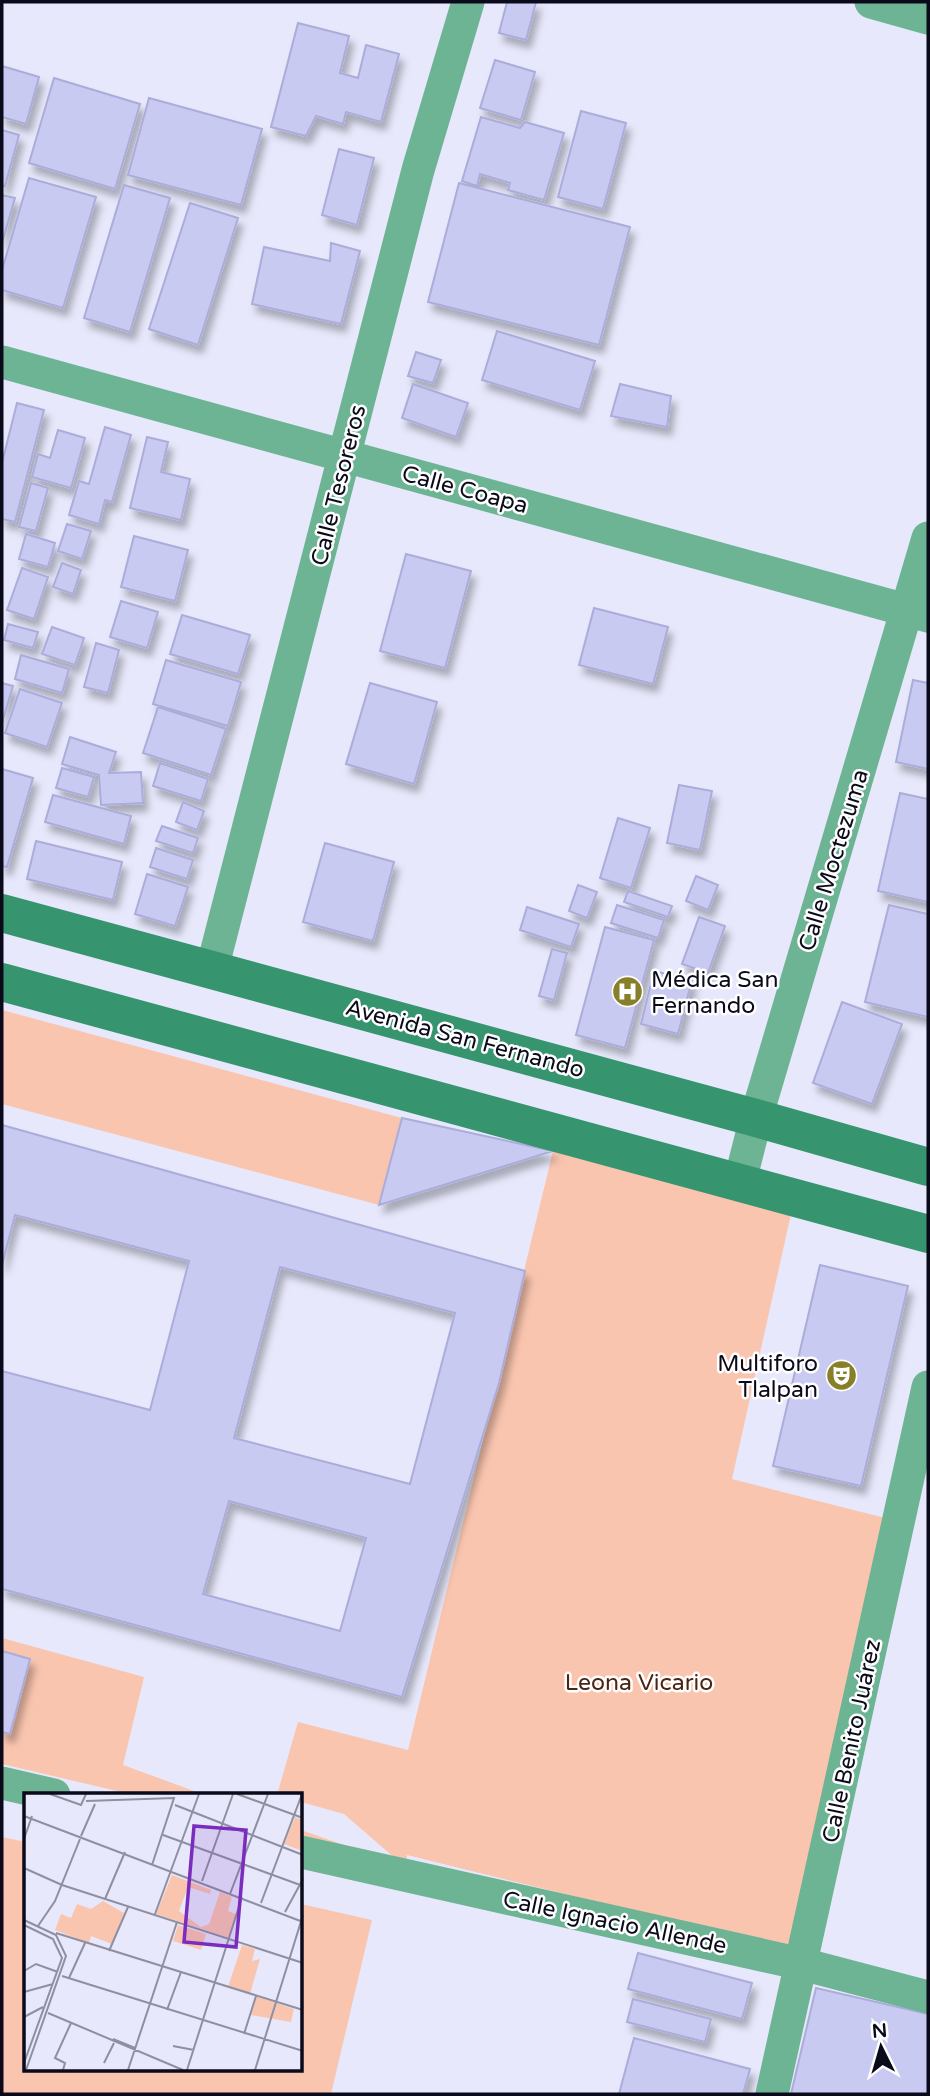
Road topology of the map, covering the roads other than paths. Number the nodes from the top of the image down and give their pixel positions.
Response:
1 (468, 2) edge
2 (871, 2) edge
3 (928, 18) edge
4 (2, 362) edge
5 (345, 456) junction
6 (928, 538) edge
7 (918, 613) edge
8 (2, 913) edge
9 (212, 969) junction
10 (2, 982) edge
11 (756, 1118) junction
12 (928, 1167) edge
13 (740, 1181) junction
14 (928, 1234) edge
15 (928, 1387) edge
16 (2, 1783) edge
17 (45, 1793) edge
18 (303, 1852) edge
19 (802, 1964) junction
20 (928, 1997) edge
21 (772, 2094) edge

1 - 5 street, Calle Tesoreros
2 - 3 street
4 - 5 street, Calle Coapa
5 - 7 street, Calle Coapa
5 - 9 street, Calle Tesoreros
6 - 7 street, Calle Moctezuma
7 - 11 street, Calle Moctezuma
8 - 9 main road, Avenida San Fernando
9 - 11 main road, Avenida San Fernando
10 - 13 main road
11 - 12 main road, Avenida San Fernando
11 - 13 street, Calle Moctezuma
13 - 14 main road
15 - 19 street, Calle Benito Juárez
16 - 17 street
18 - 19 street, Calle Ignacio Allende
19 - 20 street, Calle Ignacio Allende
19 - 21 street, Calle Benito Juárez

